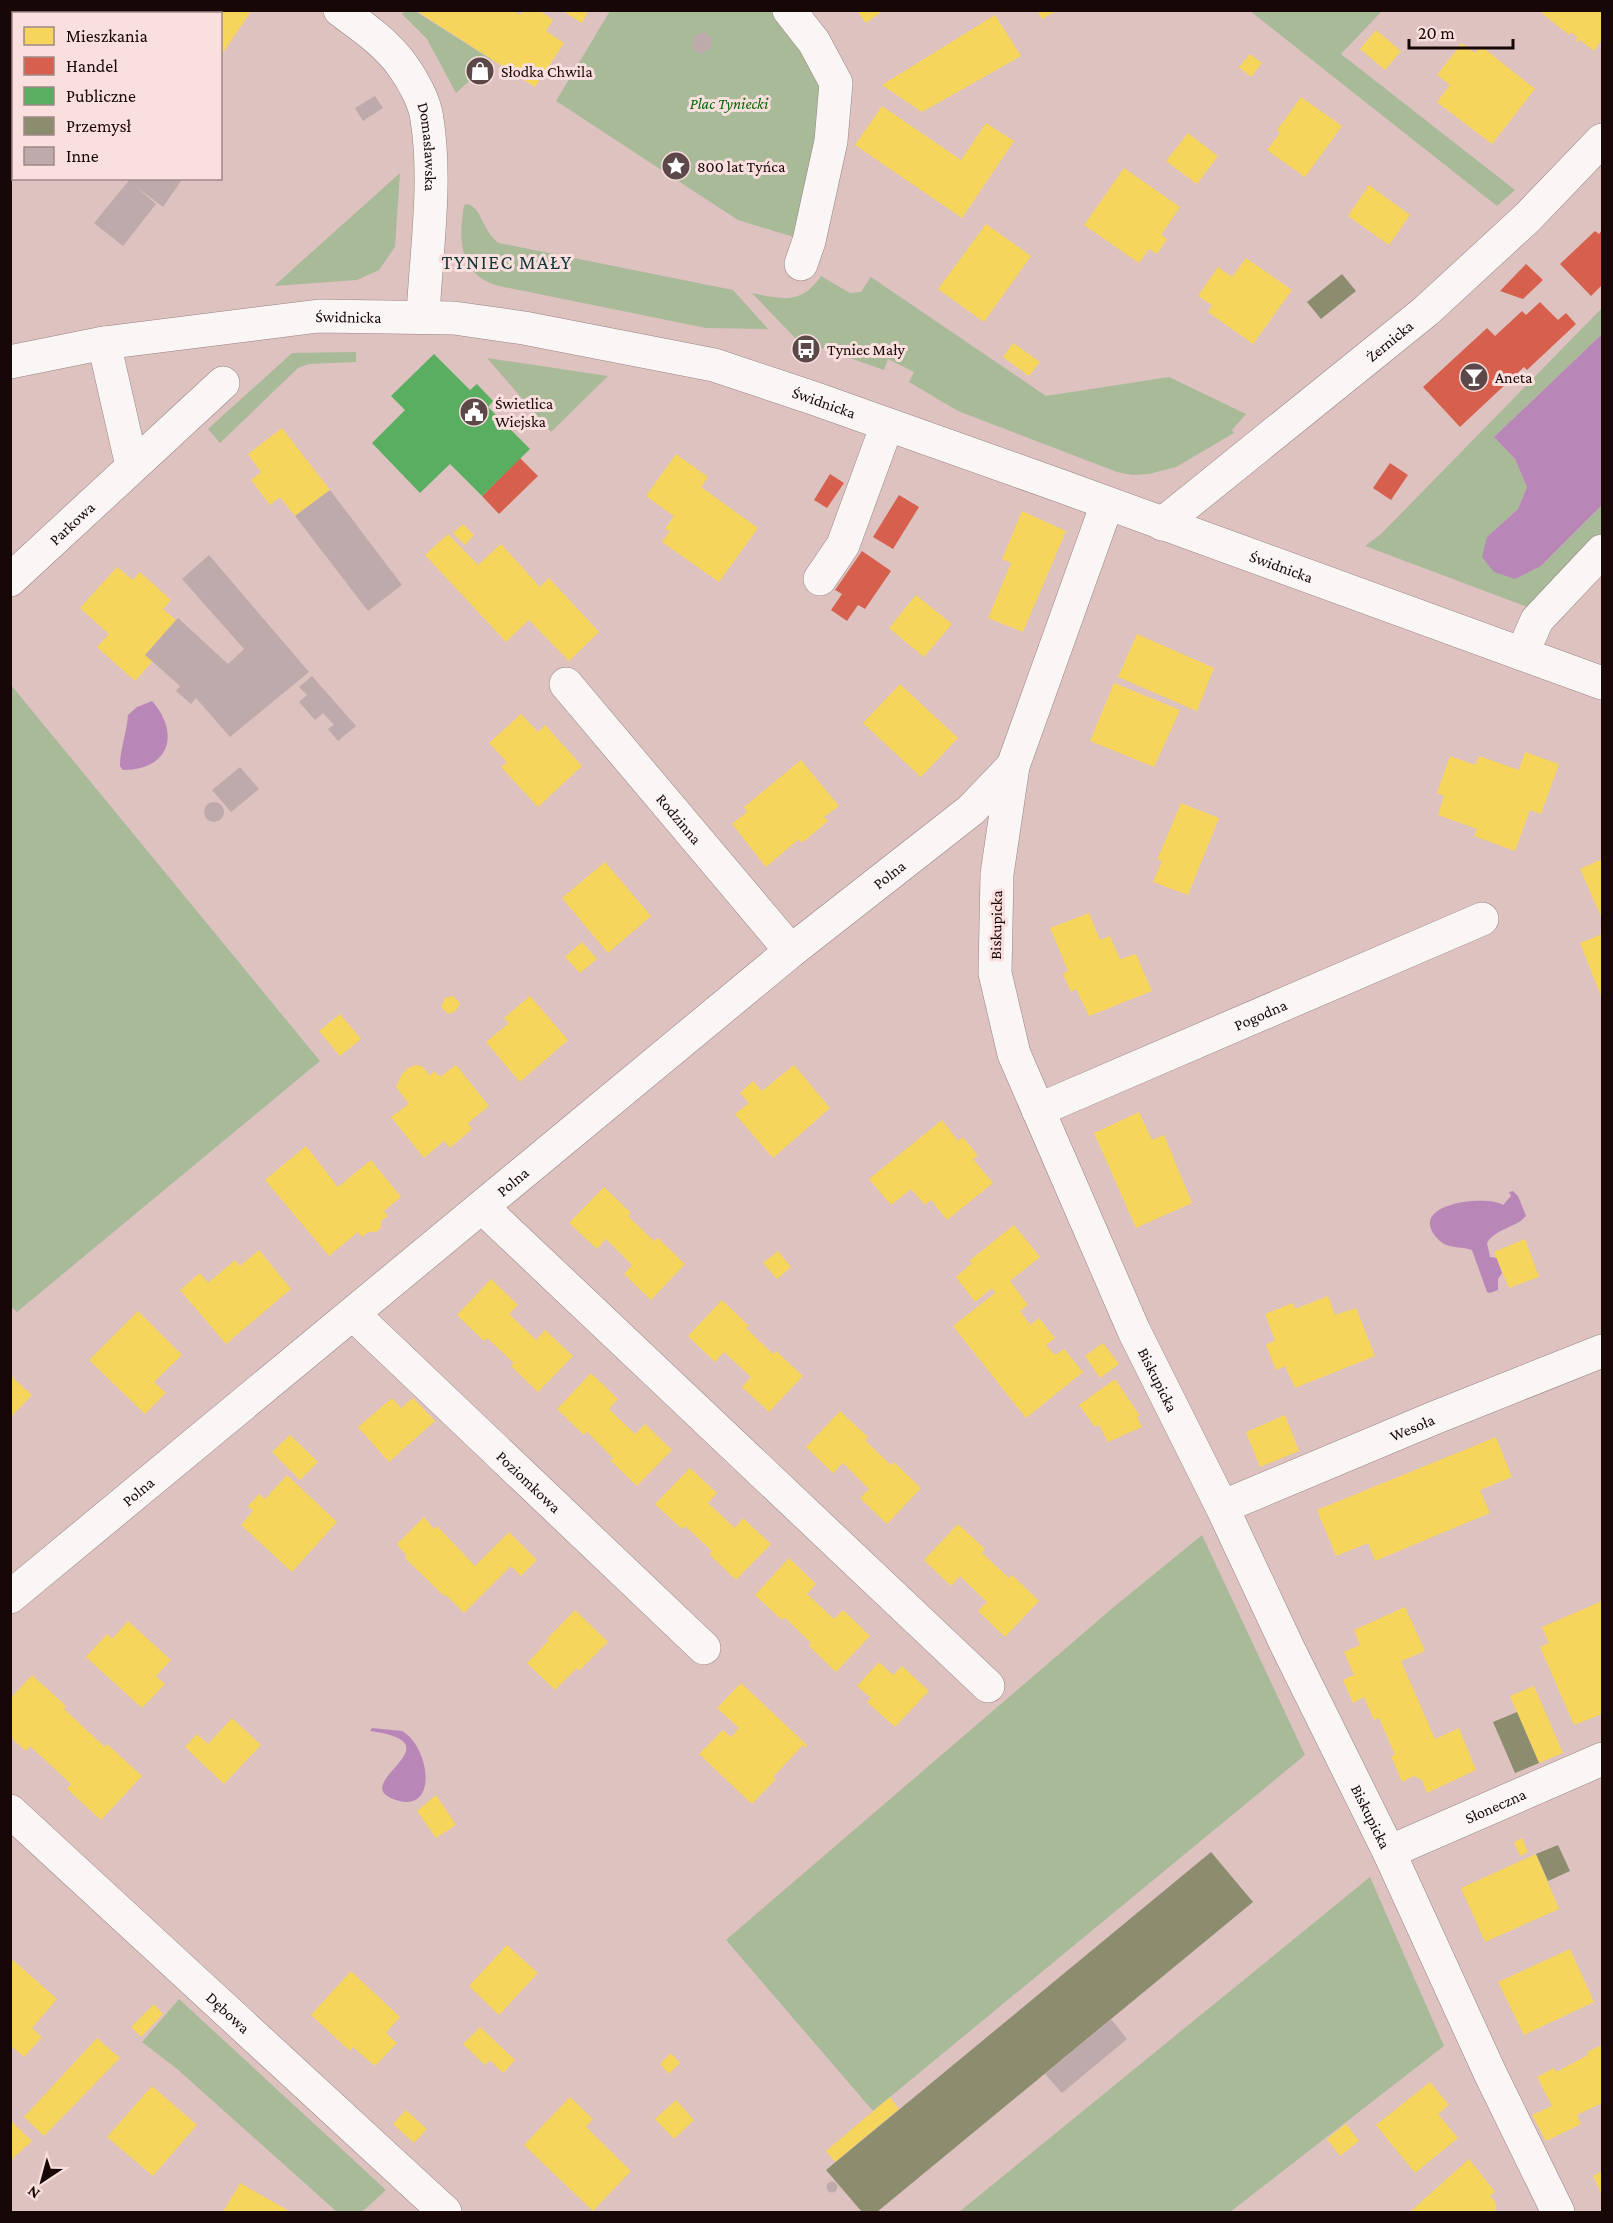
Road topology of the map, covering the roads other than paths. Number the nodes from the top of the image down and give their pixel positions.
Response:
1 (340, 10) edge
2 (789, 10) edge
3 (1602, 140) edge
4 (801, 264) dead end
5 (423, 317) junction
6 (105, 343) junction
7 (10, 362) edge
8 (223, 383) dead end
9 (887, 425) junction
10 (132, 466) junction
11 (1107, 504) junction
12 (1161, 524) junction
13 (1602, 551) edge
14 (820, 579) dead end
15 (10, 580) edge
16 (1522, 654) junction
17 (1602, 683) edge
18 (566, 684) dead end
19 (1013, 766) junction
20 (1482, 919) dead end
21 (791, 951) junction
22 (1038, 1110) junction
23 (482, 1208) junction
24 (353, 1314) junction
25 (1602, 1351) edge
26 (1222, 1507) junction
27 (10, 1597) edge
28 (704, 1648) dead end
29 (988, 1686) dead end
30 (1602, 1759) edge
31 (10, 1811) edge
32 (1389, 1852) junction
33 (445, 2212) edge
34 (1558, 2212) edge

1 - 5 street, Domasławska
2 - 4 street
3 - 12 street, Żernicka
5 - 6 street, Świdnicka
5 - 9 street, Świdnicka
6 - 7 street, Świdnicka
6 - 10 street
8 - 10 street, Parkowa
9 - 11 street, Świdnicka
9 - 14 street
10 - 15 street, Parkowa
11 - 12 street, Świdnicka
11 - 19 street, Biskupicka
12 - 16 street, Świdnicka
13 - 16 street
16 - 17 street, Świdnicka
18 - 21 street, Rodzinna
19 - 21 street, Polna
19 - 22 street, Biskupicka
20 - 22 street, Pogodna
21 - 23 street, Polna
22 - 26 street, Biskupicka
23 - 24 street, Polna
23 - 29 street
24 - 27 street, Polna
24 - 28 street, Poziomkowa
25 - 26 street, Wesoła
26 - 32 street, Biskupicka
30 - 32 street, Słoneczna
31 - 33 street, Dębowa
32 - 34 street, Biskupicka

